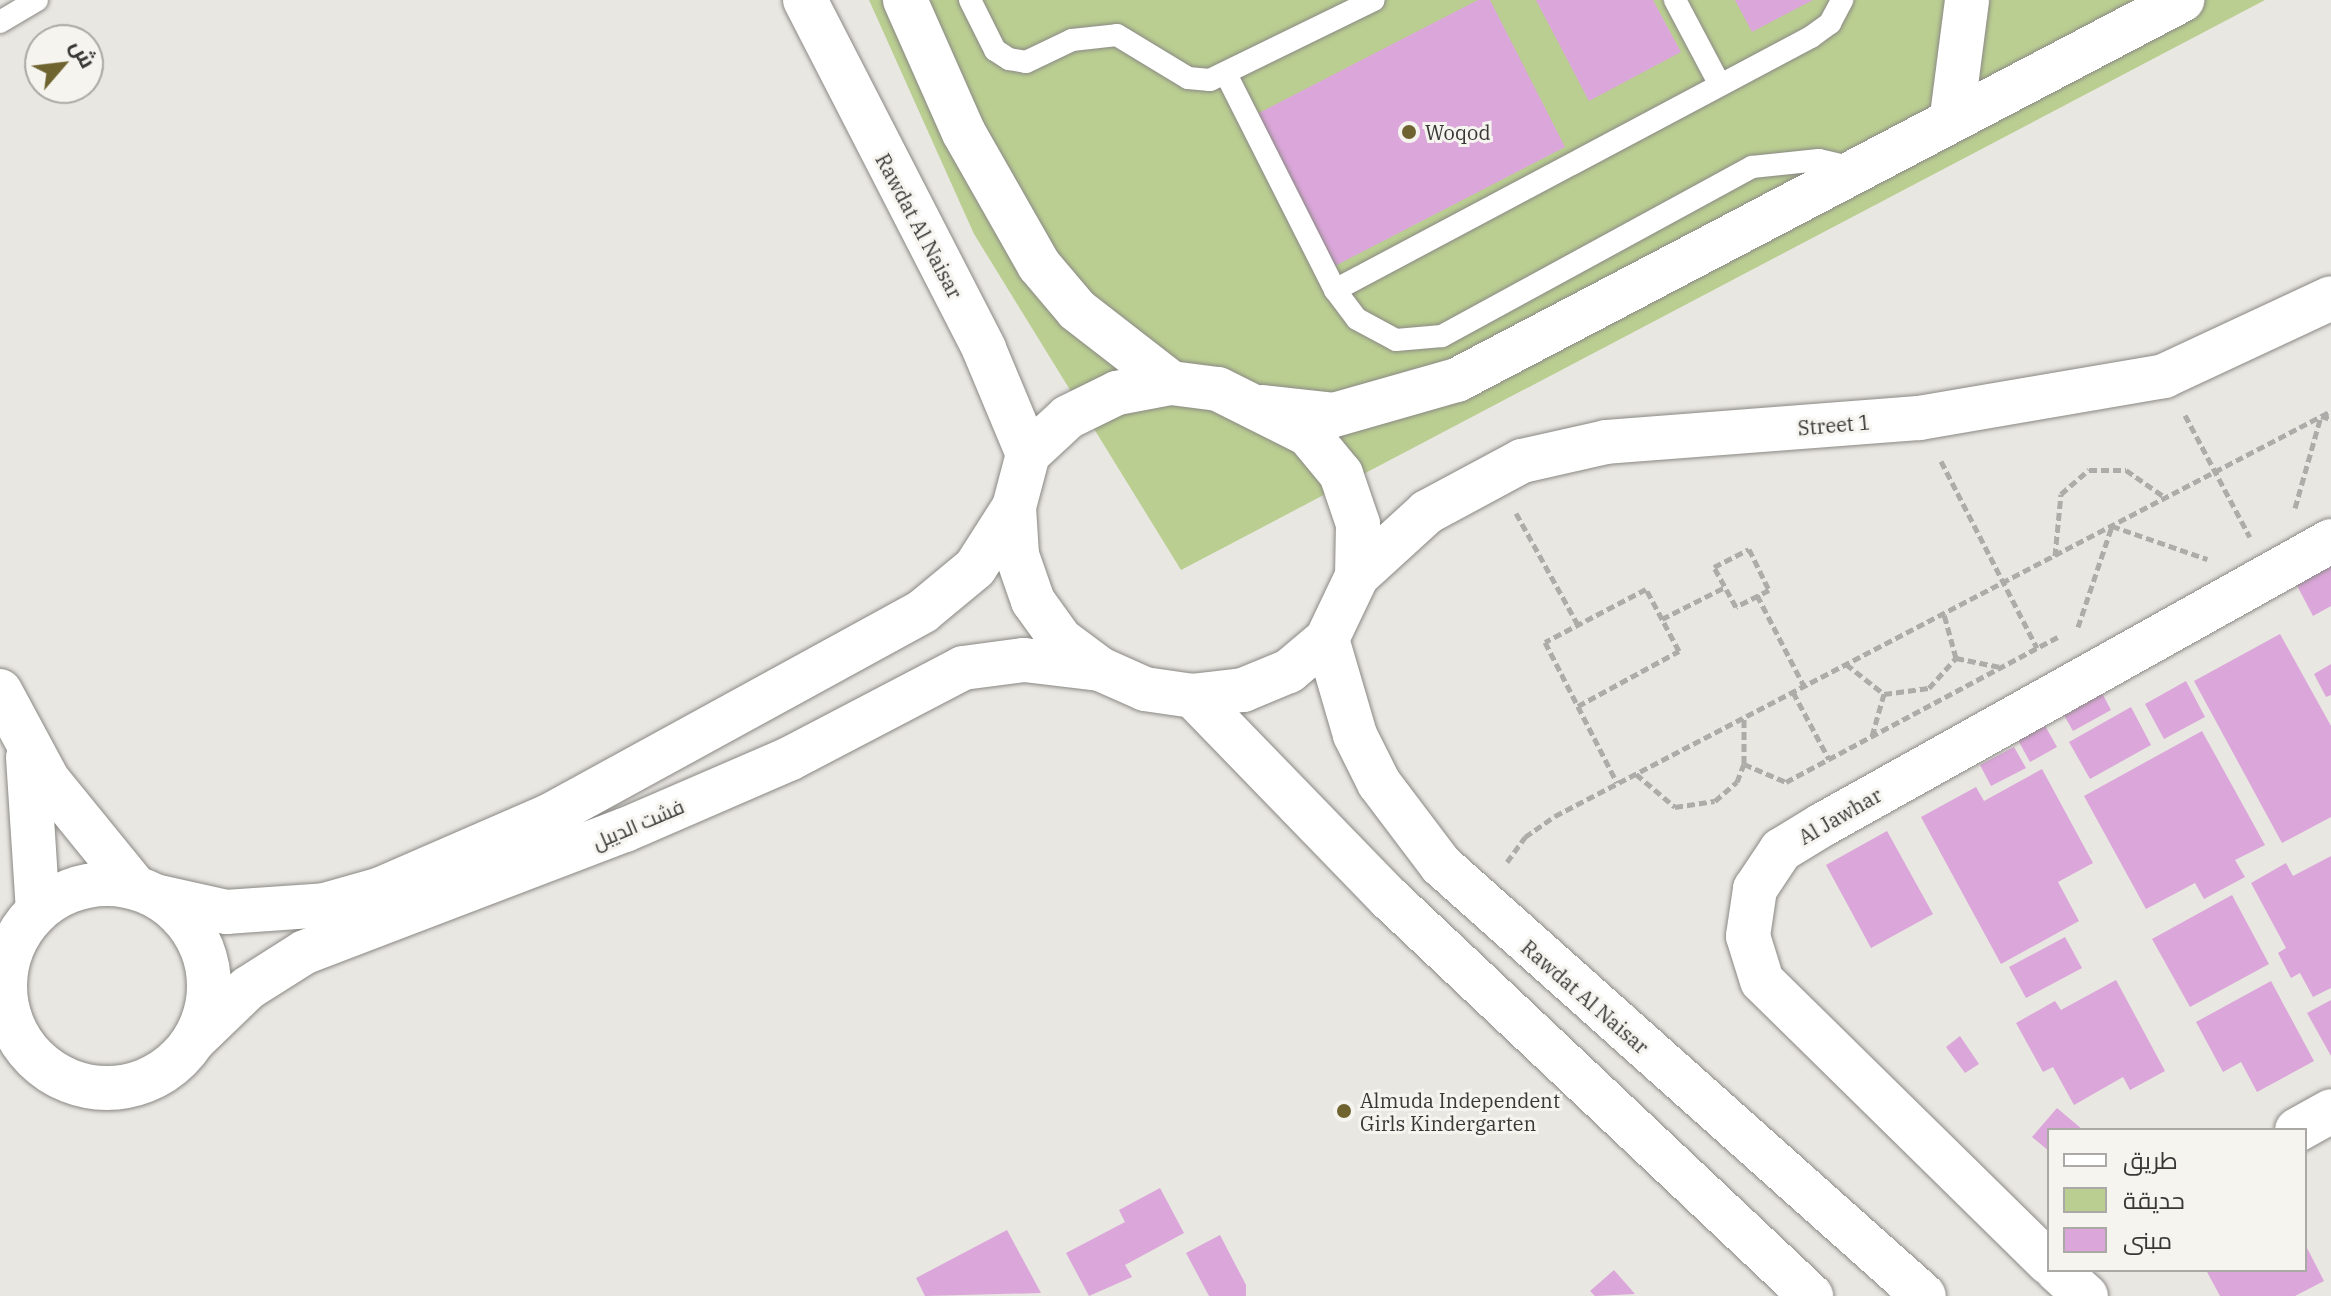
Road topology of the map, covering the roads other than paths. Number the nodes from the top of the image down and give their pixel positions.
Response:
1 (37, 0) edge
2 (805, 0) edge
3 (905, 0) edge
4 (970, 0) edge
5 (1374, 0) edge
6 (1675, 0) edge
7 (1842, 0) edge
8 (1967, 0) edge
9 (2114, 0) edge
10 (2171, 5) edge
11 (0, 22) edge
12 (1227, 76) junction
13 (1719, 83) junction
14 (1952, 116) junction
15 (1853, 168) junction
16 (1335, 290) junction
17 (2331, 298) edge
18 (1171, 383) junction
19 (1263, 407) junction
20 (1028, 454) junction
21 (1014, 507) junction
22 (2318, 525) edge
23 (1357, 576) junction
24 (1327, 639) junction
25 (1100, 669) junction
26 (0, 691) edge
27 (1193, 696) junction
28 (25, 739) junction
29 (147, 892) junction
30 (19, 932) edge
31 (194, 1040) junction
32 (17, 1054) edge
33 (2331, 1111) edge
34 (2301, 1128) edge
35 (2047, 1261) edge
36 (2059, 1272) edge
37 (1811, 1296) edge
38 (1924, 1296) edge
39 (2086, 1296) edge

1 - 11 lane
2 - 20 street, Rawdat Al Naisar
3 - 18 street
4 - 12 lane
5 - 12 lane
6 - 13 lane
7 - 13 lane
8 - 14 street
9 - 10 street
10 - 14 street
12 - 16 lane
13 - 16 lane
14 - 15 street
15 - 16 lane
15 - 19 street
17 - 23 street, Street 1
18 - 19 street
18 - 20 street
19 - 23 street
20 - 21 street
21 - 25 street
21 - 29 street
22 - 35 street, Al Jawhar
23 - 24 street
24 - 27 street
24 - 38 street, Rawdat Al Naisar
25 - 27 street
25 - 31 street, فشت الديبل
26 - 28 street
27 - 37 street
28 - 29 street
28 - 30 street
29 - 30 street
29 - 31 street
30 - 32 street
31 - 32 street
33 - 34 street
36 - 39 street

